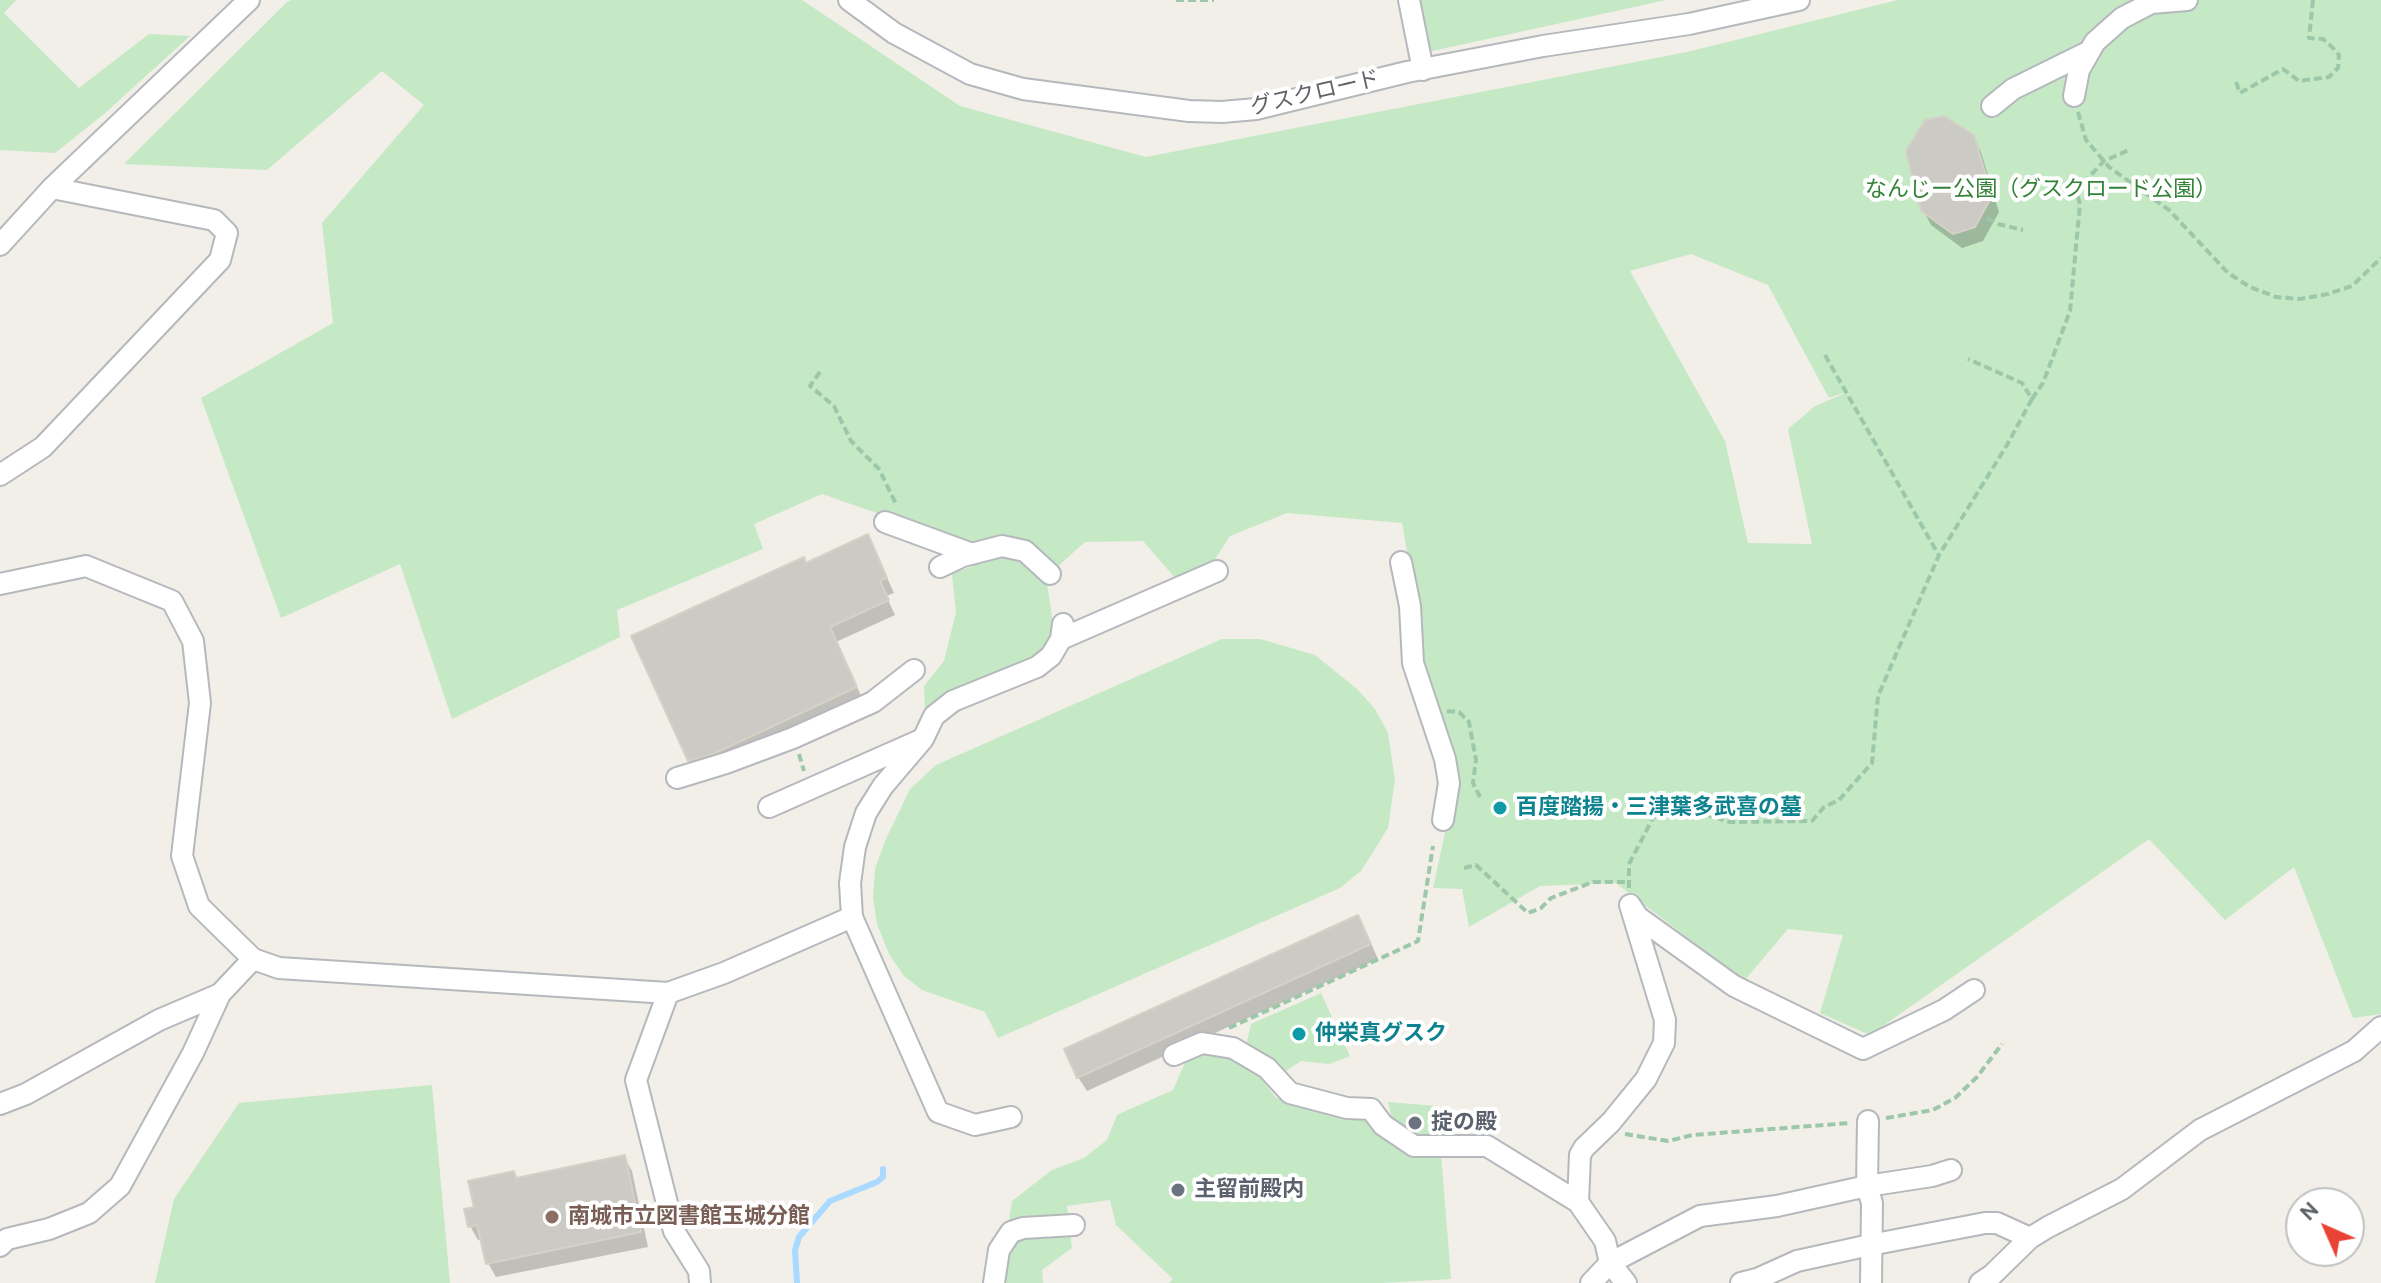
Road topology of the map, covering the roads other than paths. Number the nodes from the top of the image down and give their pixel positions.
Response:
1 (249, 0) edge
2 (849, 0) edge
3 (1409, 0) edge
4 (1799, 0) edge
5 (2187, 0) edge
6 (2090, 51) junction
7 (1423, 70) junction
8 (2074, 96) road end
9 (1992, 106) dead end
10 (52, 188) junction
11 (0, 245) edge
12 (0, 475) edge
13 (889, 524) road end
14 (972, 554) junction
15 (1401, 562) dead end
16 (940, 567) dead end
17 (1217, 571) dead end
18 (1050, 574) dead end
19 (0, 584) edge
20 (914, 670) dead end
21 (923, 739) junction
22 (677, 778) dead end
23 (769, 807) dead end
24 (1443, 820) dead end
25 (852, 917) junction
26 (253, 959) junction
27 (1974, 990) dead end
28 (668, 993) junction
29 (220, 994) junction
30 (2381, 1027) edge
31 (1174, 1055) dead end
32 (0, 1104) edge
33 (1011, 1117) dead end
34 (1868, 1121) road end
35 (1951, 1170) dead end
36 (1867, 1186) junction
37 (1578, 1202) junction
38 (1074, 1225) dead end
39 (2030, 1238) junction
40 (1870, 1245) junction
41 (0, 1246) edge
42 (1610, 1263) junction
43 (700, 1283) edge
44 (994, 1283) edge
45 (1591, 1283) edge
46 (1626, 1283) edge
47 (1741, 1283) edge
48 (1871, 1283) edge
49 (1980, 1283) edge

1 - 10 street
2 - 7 street, グスクロード
3 - 7 street
4 - 7 street, グスクロード
5 - 6 street
6 - 8 street
6 - 9 street
10 - 11 street
10 - 12 street
13 - 14 street
14 - 16 street
14 - 18 street
15 - 24 street
17 - 21 street
19 - 26 street
20 - 22 street
21 - 23 street
21 - 25 street
25 - 28 street
25 - 33 street
26 - 28 street
26 - 29 street
27 - 37 street
28 - 43 street
29 - 32 street
29 - 41 street
30 - 39 street
31 - 37 street
34 - 36 street
35 - 36 street
36 - 40 street
36 - 42 street
37 - 42 street
38 - 44 street
39 - 40 street
39 - 49 street
40 - 47 street
40 - 48 street
42 - 45 street
42 - 46 street

